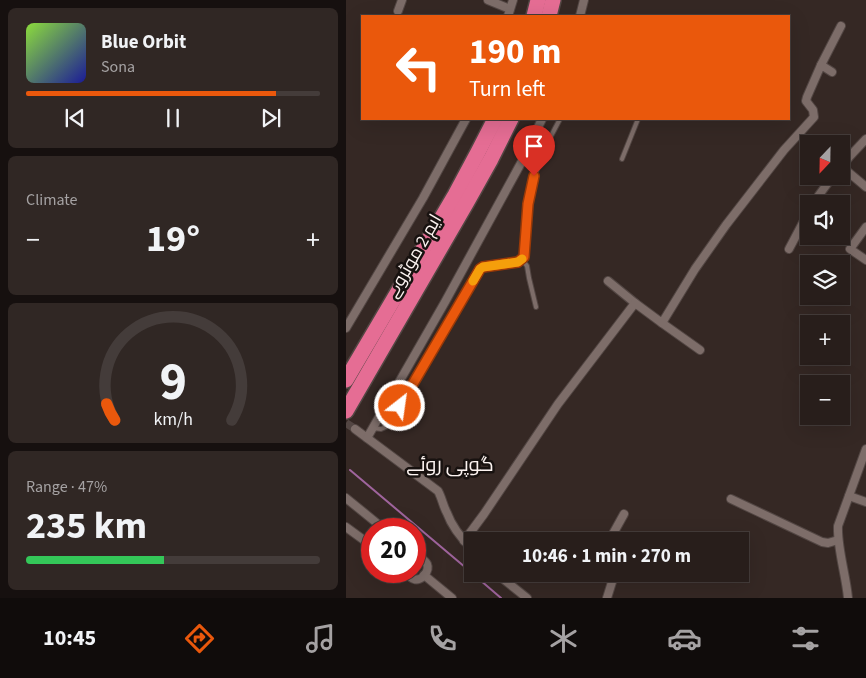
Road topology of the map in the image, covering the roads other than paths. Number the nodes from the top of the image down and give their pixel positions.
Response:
1 (402, 0) edge
2 (488, 0) edge
3 (512, 0) edge
4 (538, 0) edge
5 (553, 0) edge
6 (584, 0) edge
7 (398, 11) dead end
8 (509, 13) edge
9 (534, 15) edge
10 (549, 15) edge
11 (580, 15) edge
12 (841, 26) dead end
13 (821, 64) junction
14 (832, 72) dead end
15 (465, 120) edge
16 (494, 120) edge
17 (510, 120) edge
18 (542, 120) edge
19 (559, 120) edge
20 (638, 120) edge
21 (866, 139) edge
22 (850, 156) edge
23 (622, 159) dead end
24 (850, 174) edge
25 (827, 185) edge
26 (866, 187) edge
27 (819, 195) edge
28 (866, 227) edge
29 (800, 228) edge
30 (789, 249) dead end
31 (522, 259) junction
32 (866, 260) edge
33 (608, 281) dead end
34 (636, 303) junction
35 (536, 307) dead end
36 (662, 323) junction
37 (346, 328) edge
38 (700, 350) dead end
39 (346, 380) edge
40 (346, 411) edge
41 (373, 428) junction
42 (354, 429) tunnel mouth
43 (367, 438) junction
44 (866, 450) edge
45 (849, 496) junction
46 (346, 498) edge
47 (731, 499) dead end
48 (866, 502) edge
49 (624, 514) dead end
50 (371, 518) edge
51 (346, 527) edge
52 (471, 532) edge
53 (614, 532) edge
54 (361, 538) edge
55 (838, 540) junction
56 (464, 541) edge
57 (426, 578) edge
58 (507, 582) edge
59 (612, 582) edge
60 (452, 598) edge
61 (527, 598) edge
62 (607, 598) edge
63 (848, 598) edge

1 - 7 street
2 - 8 street
3 - 8 street
4 - 9 highway
5 - 10 highway
6 - 11 street
12 - 13 street
13 - 14 street
13 - 36 street
15 - 37 street
16 - 39 highway, ایم 2 موٹروے
17 - 40 highway, ایم 2 موٹروے
18 - 41 street
19 - 31 lane
20 - 23 lane
21 - 22 street
24 - 26 street
25 - 27 street
28 - 32 street
29 - 30 street
31 - 35 lane
31 - 41 lane
33 - 34 street
34 - 36 street
34 - 52 street
36 - 38 street
41 - 43 street
42 - 43 street
43 - 56 street
44 - 45 street
45 - 48 street
45 - 55 street
46 - 50 street
47 - 55 street
49 - 53 street
51 - 54 street
55 - 63 street
57 - 60 street
58 - 61 street
59 - 62 street

